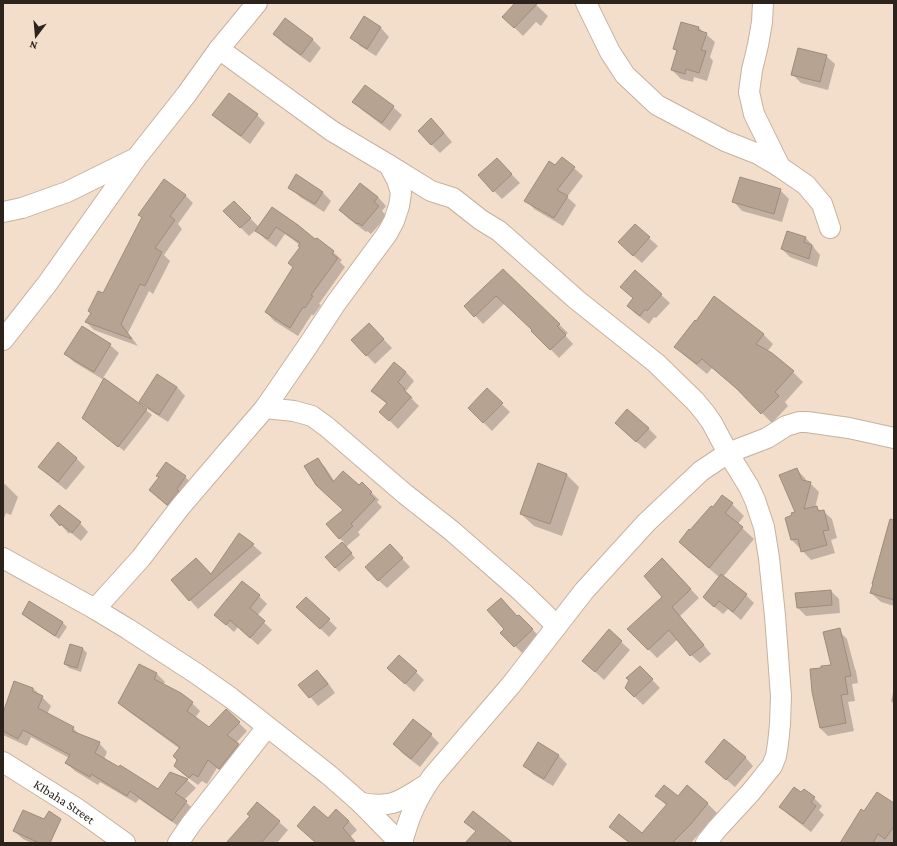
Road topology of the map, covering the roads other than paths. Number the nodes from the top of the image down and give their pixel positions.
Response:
1 (258, 3) edge
2 (586, 3) edge
3 (763, 3) edge
4 (219, 49) junction
5 (137, 157) junction
6 (389, 165) junction
7 (780, 167) junction
8 (431, 191) junction
9 (400, 206) junction
10 (3, 212) edge
11 (830, 228) dead end
12 (3, 340) edge
13 (265, 408) junction
14 (893, 443) edge
15 (728, 453) junction
16 (3, 558) edge
17 (95, 609) junction
18 (557, 626) junction
19 (267, 726) junction
20 (3, 762) edge
21 (427, 784) junction
22 (361, 803) junction
23 (125, 843) edge
24 (178, 843) edge
25 (401, 843) edge
26 (706, 843) edge

1 - 4 street
2 - 7 street
3 - 7 street
4 - 5 street
4 - 6 street
5 - 10 street
5 - 12 street
6 - 8 street
6 - 9 street
7 - 11 street
8 - 9 street
8 - 15 street
9 - 13 street
13 - 17 street
13 - 18 street
14 - 15 street
15 - 18 street
15 - 26 street
16 - 17 street
17 - 19 street
18 - 21 street
19 - 22 street
19 - 24 street
20 - 23 street, KIbaha Street
21 - 22 street
21 - 25 street
22 - 25 street

